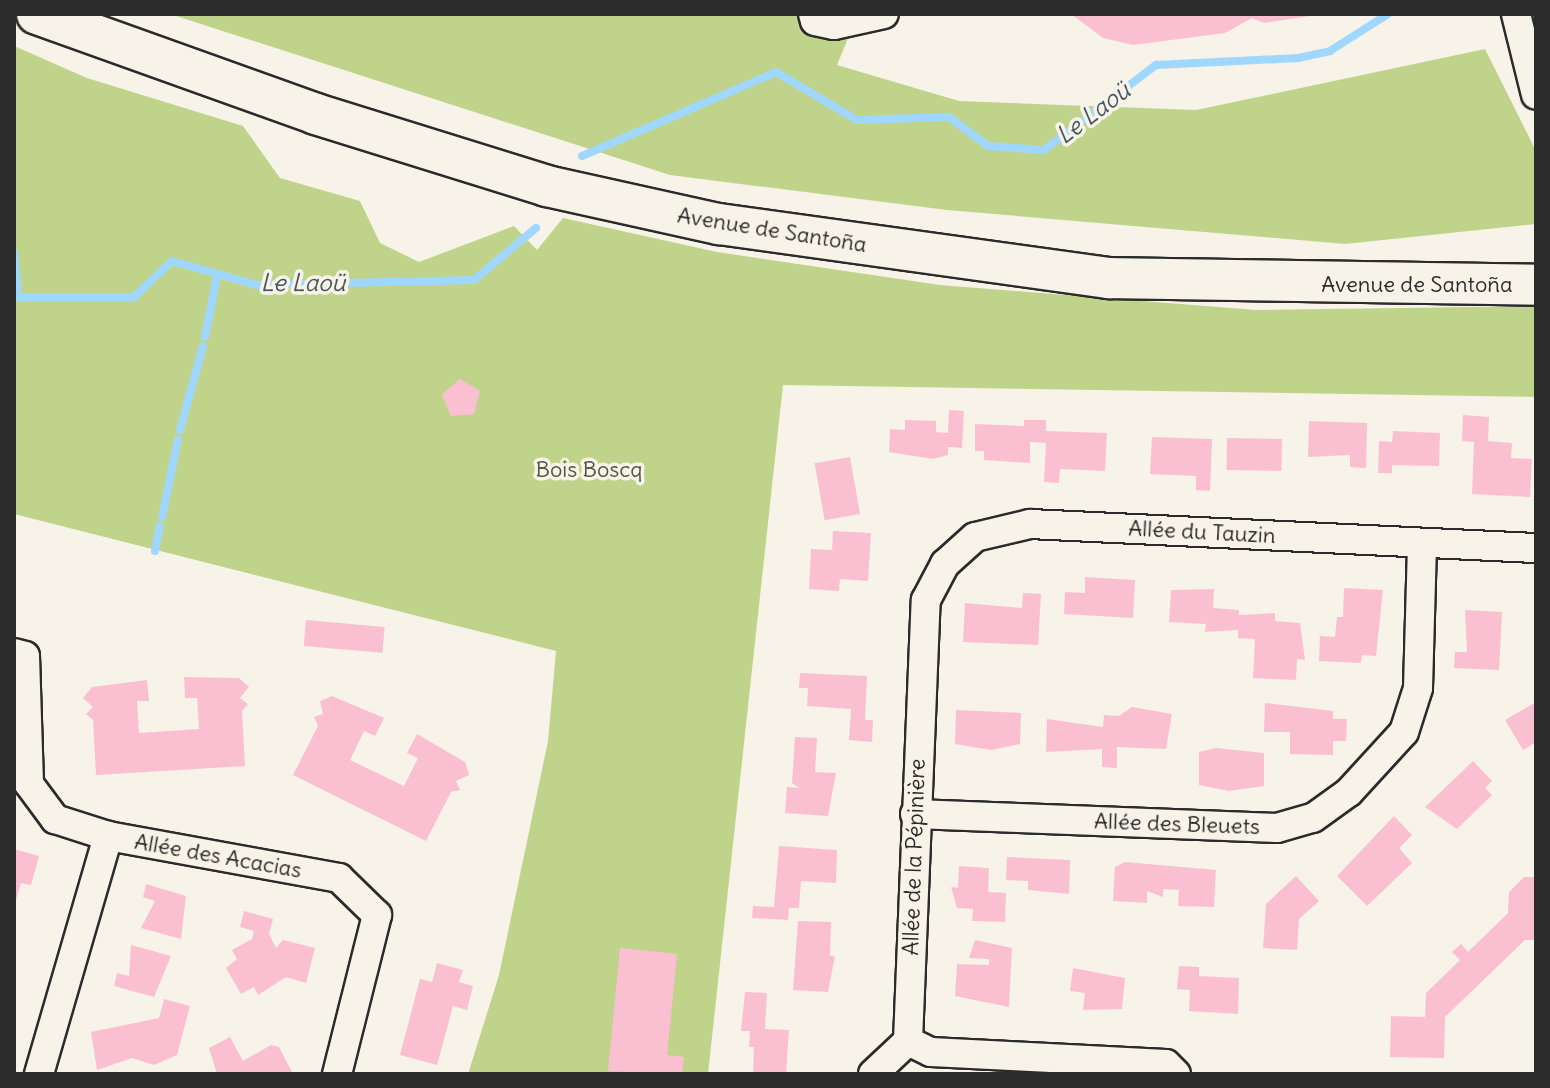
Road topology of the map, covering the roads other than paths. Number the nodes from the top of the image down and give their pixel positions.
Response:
1 (37, 14) edge
2 (813, 14) edge
3 (884, 14) edge
4 (1518, 20) edge
5 (1536, 95) edge
6 (1536, 285) edge
7 (1422, 543) junction
8 (1536, 548) edge
9 (922, 625) joint
10 (19, 654) edge
11 (915, 814) junction
12 (108, 836) junction
13 (908, 1041) junction
14 (39, 1074) edge
15 (337, 1074) edge
16 (873, 1074) edge
17 (1176, 1074) edge

1 - 6 main road, Avenue de Santoña
2 - 3 street
4 - 5 street
7 - 8 street, Allée du Tauzin
7 - 9 street, Allée du Tauzin
7 - 11 street, Allée des Bleuets
9 - 11 street, Allée de la Pépinière
10 - 12 street, Allée des Acacias
11 - 13 street, Allée de la Pépinière
12 - 14 street
12 - 15 street, Allée des Acacias
13 - 16 street
13 - 17 street

